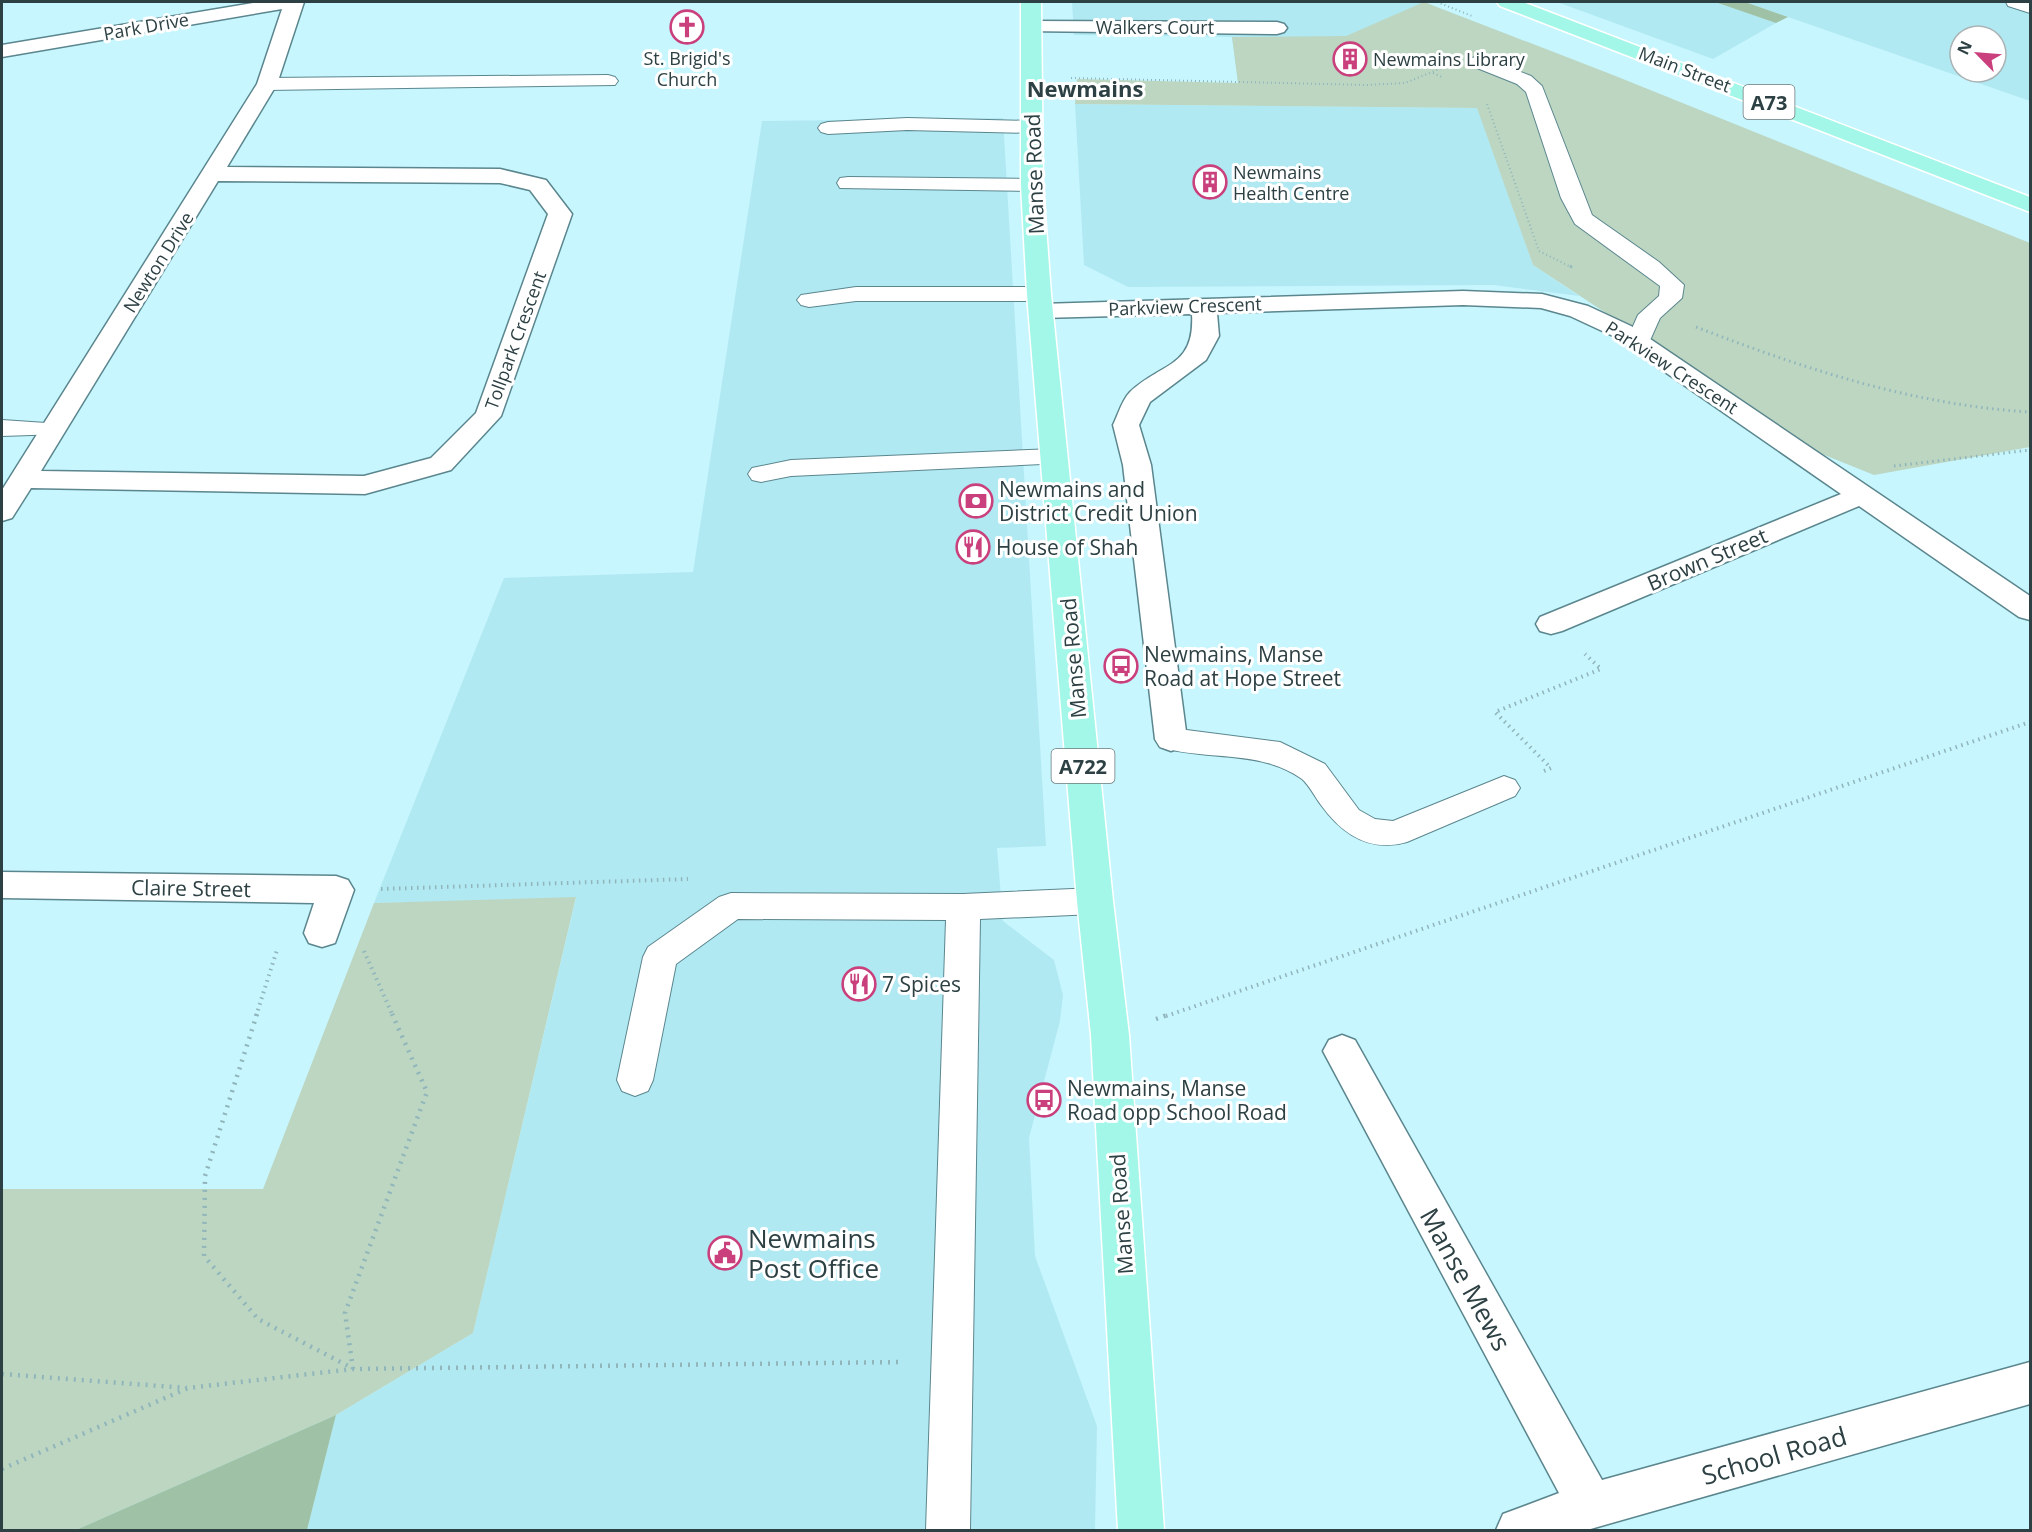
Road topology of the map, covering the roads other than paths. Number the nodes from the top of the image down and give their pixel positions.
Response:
1 (292, 2) edge
2 (1507, 2) edge
3 (2015, 2) edge
4 (2031, 8) edge
5 (1031, 14) edge
6 (1277, 27) dead end
7 (2, 51) edge
8 (1479, 62) dead end
9 (608, 81) dead end
10 (267, 84) junction
11 (1032, 127) junction
12 (828, 128) dead end
13 (213, 174) junction
14 (848, 183) dead end
15 (1032, 185) junction
16 (2031, 206) edge
17 (809, 300) dead end
18 (1040, 302) junction
19 (1204, 305) junction
20 (1638, 342) junction
21 (2, 428) edge
22 (52, 429) junction
23 (1054, 457) junction
24 (761, 474) dead end
25 (23, 479) junction
26 (1862, 495) junction
27 (2, 512) edge
28 (2031, 610) edge
29 (1551, 624) road end
30 (1171, 739) joint
31 (1504, 788) road end
32 (2, 885) edge
33 (1095, 902) junction
34 (963, 907) junction
35 (322, 933) dead end
36 (1342, 1051) dead end
37 (635, 1080) dead end
38 (2031, 1383) edge
39 (1591, 1506) junction
40 (948, 1530) edge
41 (1141, 1530) edge
42 (1519, 1530) edge

1 - 7 street, Park Drive
1 - 10 street, Newton Drive
2 - 16 main road, Main Street / A73
3 - 4 lane
5 - 6 street, Walkers Court
5 - 11 main road, Manse Road / A722
8 - 20 lane
9 - 10 lane
10 - 13 street, Newton Drive
11 - 12 lane
11 - 15 main road, Manse Road / A722
13 - 22 street, Newton Drive
13 - 25 street, Tollpark Crescent
14 - 15 lane
15 - 18 main road, Manse Road / A722
17 - 18 lane
18 - 19 street, Parkview Crescent
18 - 23 main road, Manse Road / A722
19 - 20 street, Parkview Crescent
19 - 30 street
20 - 26 street, Parkview Crescent
21 - 22 lane
22 - 25 street, Newton Drive
23 - 24 lane
23 - 33 main road, Manse Road / A722
25 - 27 street, Newton Drive
26 - 28 street, Parkview Crescent
26 - 29 street, Brown Street
30 - 31 lane
32 - 35 street, Claire Street
33 - 34 lane
33 - 41 main road, Manse Road / A722
34 - 37 lane
34 - 40 lane
36 - 39 street, Manse Mews
38 - 39 street, School Road
39 - 42 street, School Road

